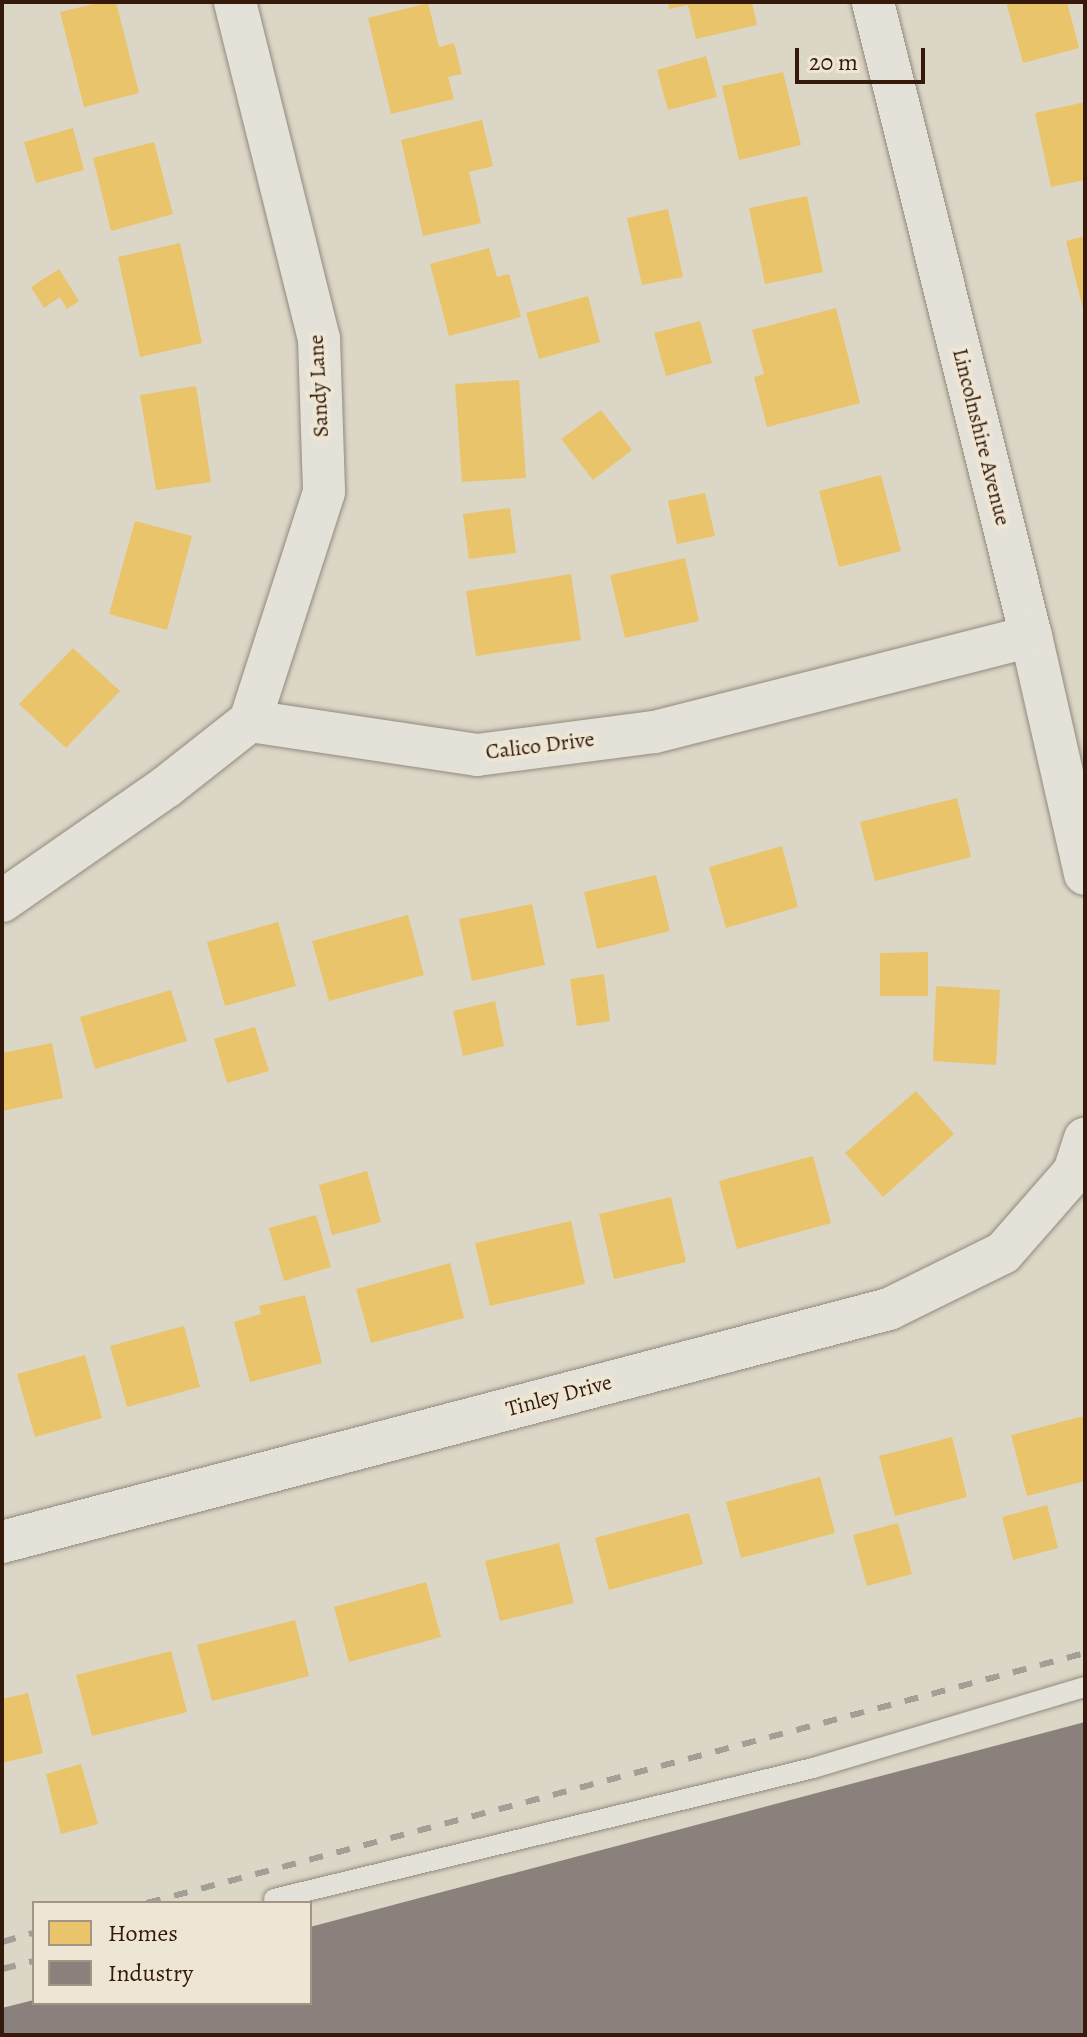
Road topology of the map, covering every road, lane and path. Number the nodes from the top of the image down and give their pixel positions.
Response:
1 (235, 2) edge
2 (873, 2) edge
3 (1031, 636) junction
4 (250, 721) junction
5 (1085, 874) edge
6 (2, 901) edge
7 (1079, 1155) edge
8 (2, 1542) edge
9 (1085, 1687) edge
10 (274, 1899) dead end

1 - 4 street, Sandy Lane
2 - 3 street, Lincolnshire Avenue
3 - 4 street, Calico Drive
3 - 5 street, Lincolnshire Avenue
4 - 6 street
7 - 8 street, Tinley Drive
9 - 10 lane

